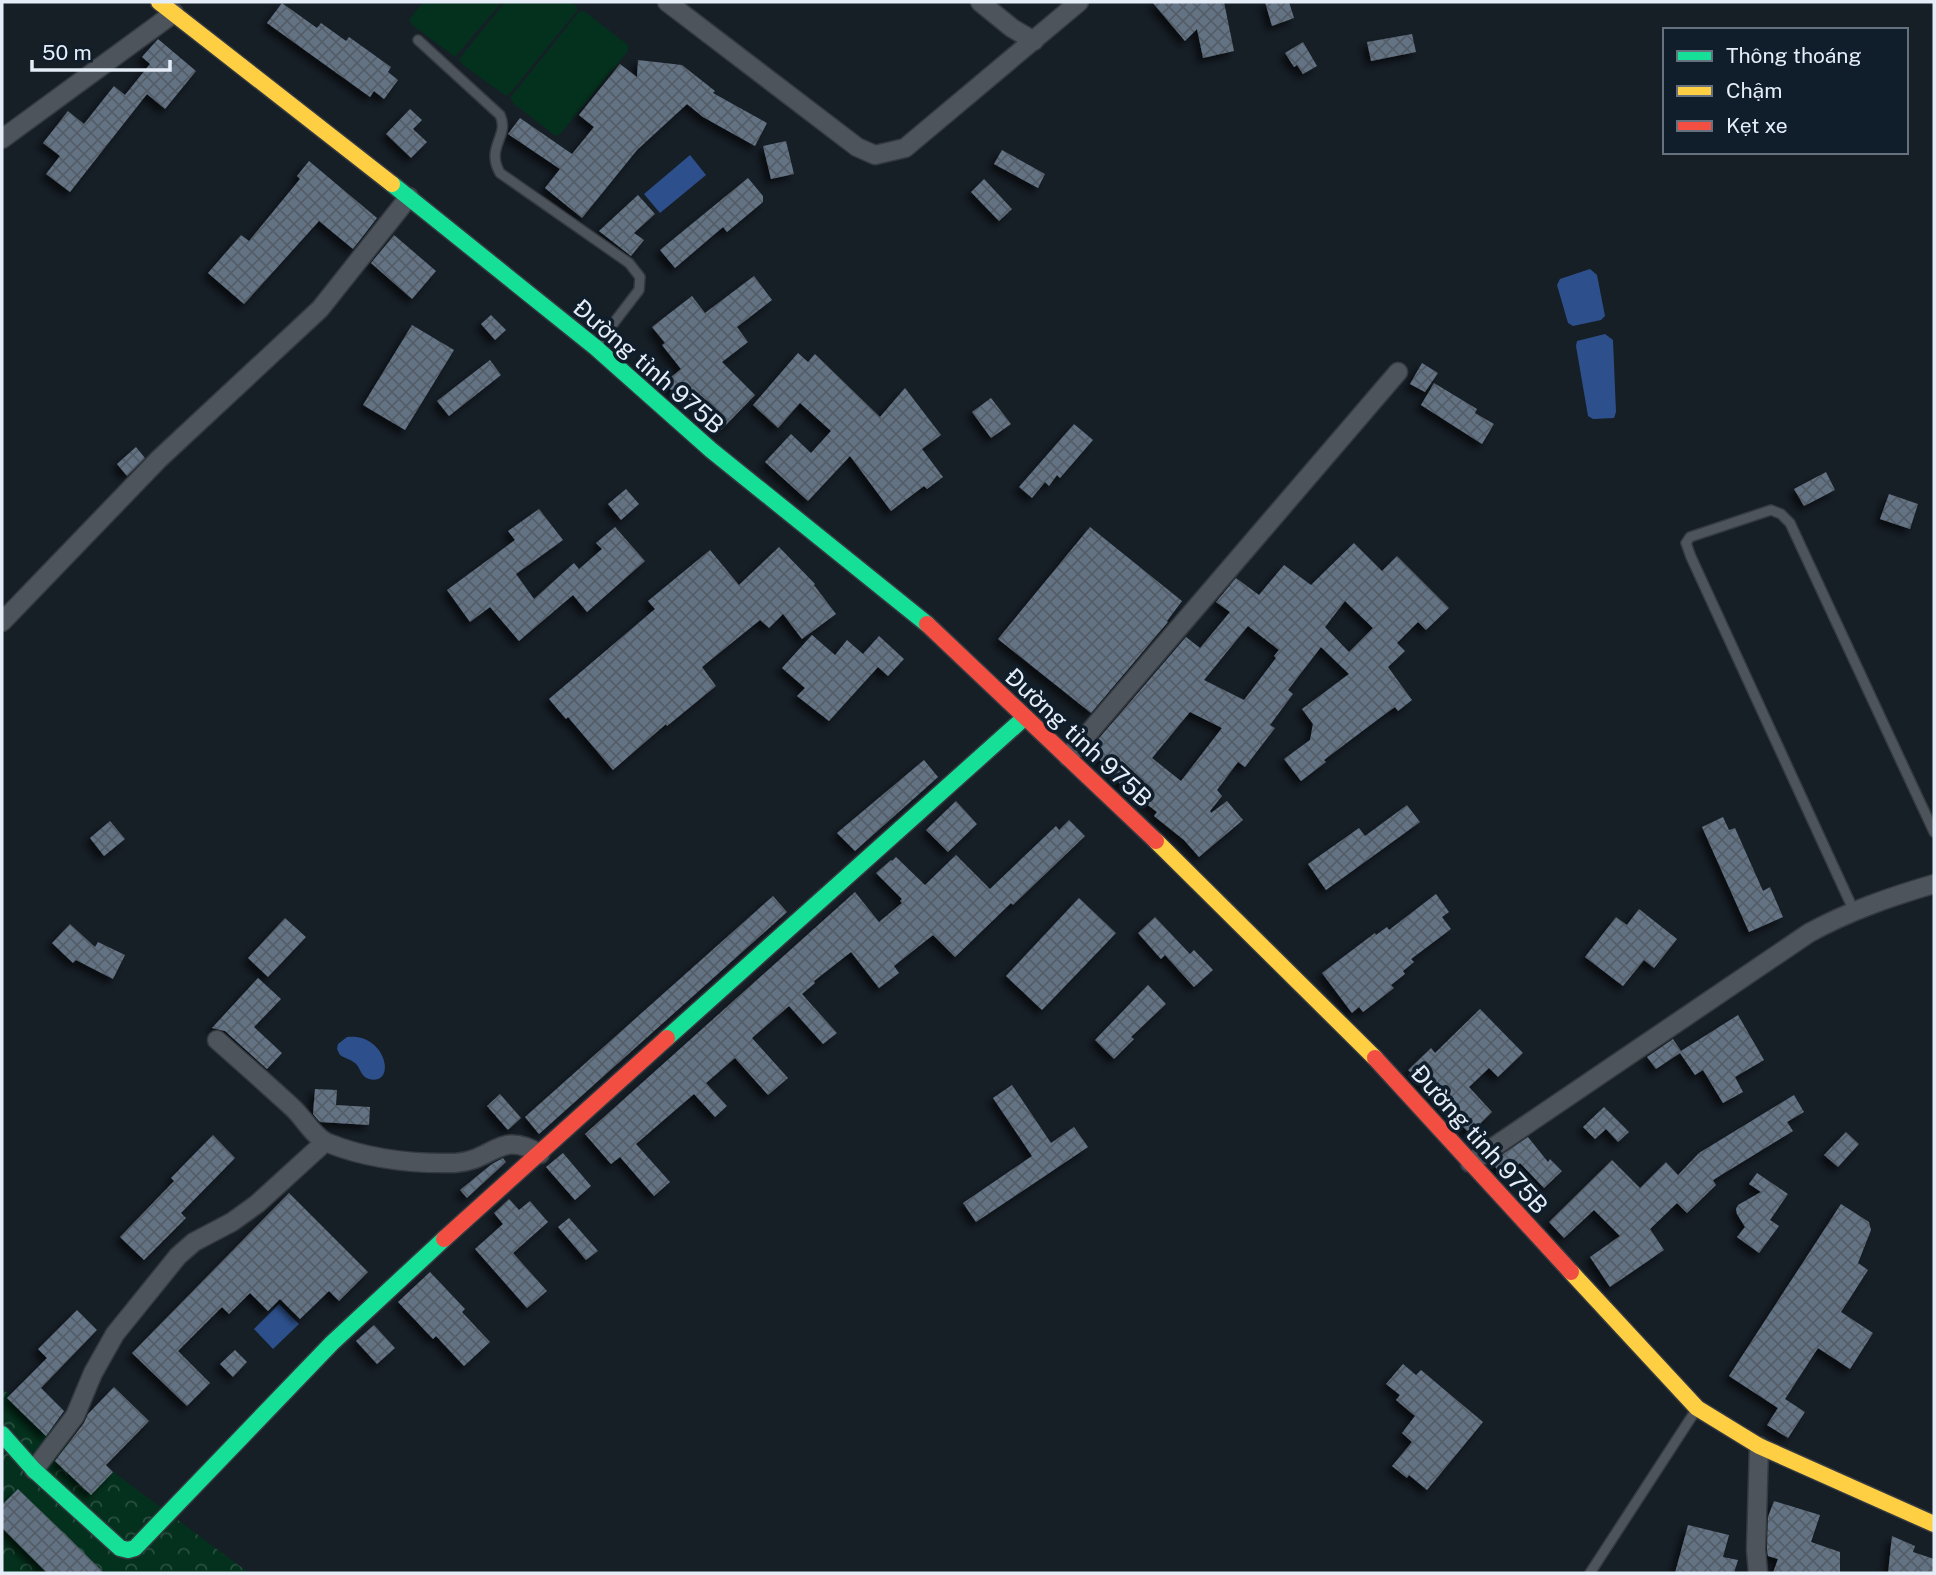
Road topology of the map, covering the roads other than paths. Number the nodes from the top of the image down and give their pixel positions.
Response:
1 (159, 2) edge
2 (667, 2) edge
3 (980, 2) edge
4 (1079, 2) edge
5 (174, 13) junction
6 (418, 40) dead end
7 (1034, 41) junction
8 (2, 139) edge
9 (409, 197) junction
10 (594, 347) junction
11 (1398, 372) dead end
12 (2, 622) edge
13 (1024, 718) junction
14 (1068, 757) junction
15 (1934, 832) edge
16 (1934, 884) edge
17 (1854, 911) junction
18 (217, 1040) dead end
19 (325, 1142) junction
20 (540, 1154) junction
21 (1470, 1163) junction
22 (1697, 1408) junction
23 (2, 1434) edge
24 (1759, 1446) junction
25 (34, 1470) junction
26 (1934, 1524) edge
27 (1590, 1573) edge
28 (1758, 1573) edge

1 - 5 main road, Đường tỉnh 975B
2 - 7 street
3 - 7 street
4 - 7 street
5 - 8 street
5 - 9 main road, Đường tỉnh 975B
6 - 10 lane
9 - 10 main road, Đường tỉnh 975B
9 - 12 street
10 - 13 main road, Đường tỉnh 975B
11 - 14 street
13 - 14 main road, Đường tỉnh 975B
13 - 20 main road
14 - 21 main road, Đường tỉnh 975B
15 - 17 lane
16 - 17 street
17 - 21 street
18 - 19 street
19 - 20 street
19 - 25 street
20 - 25 main road
21 - 22 main road, Đường tỉnh 975B
22 - 24 main road, Đường tỉnh 975B
22 - 27 lane
23 - 25 main road
24 - 26 main road, Đường tỉnh 975B
24 - 28 street

